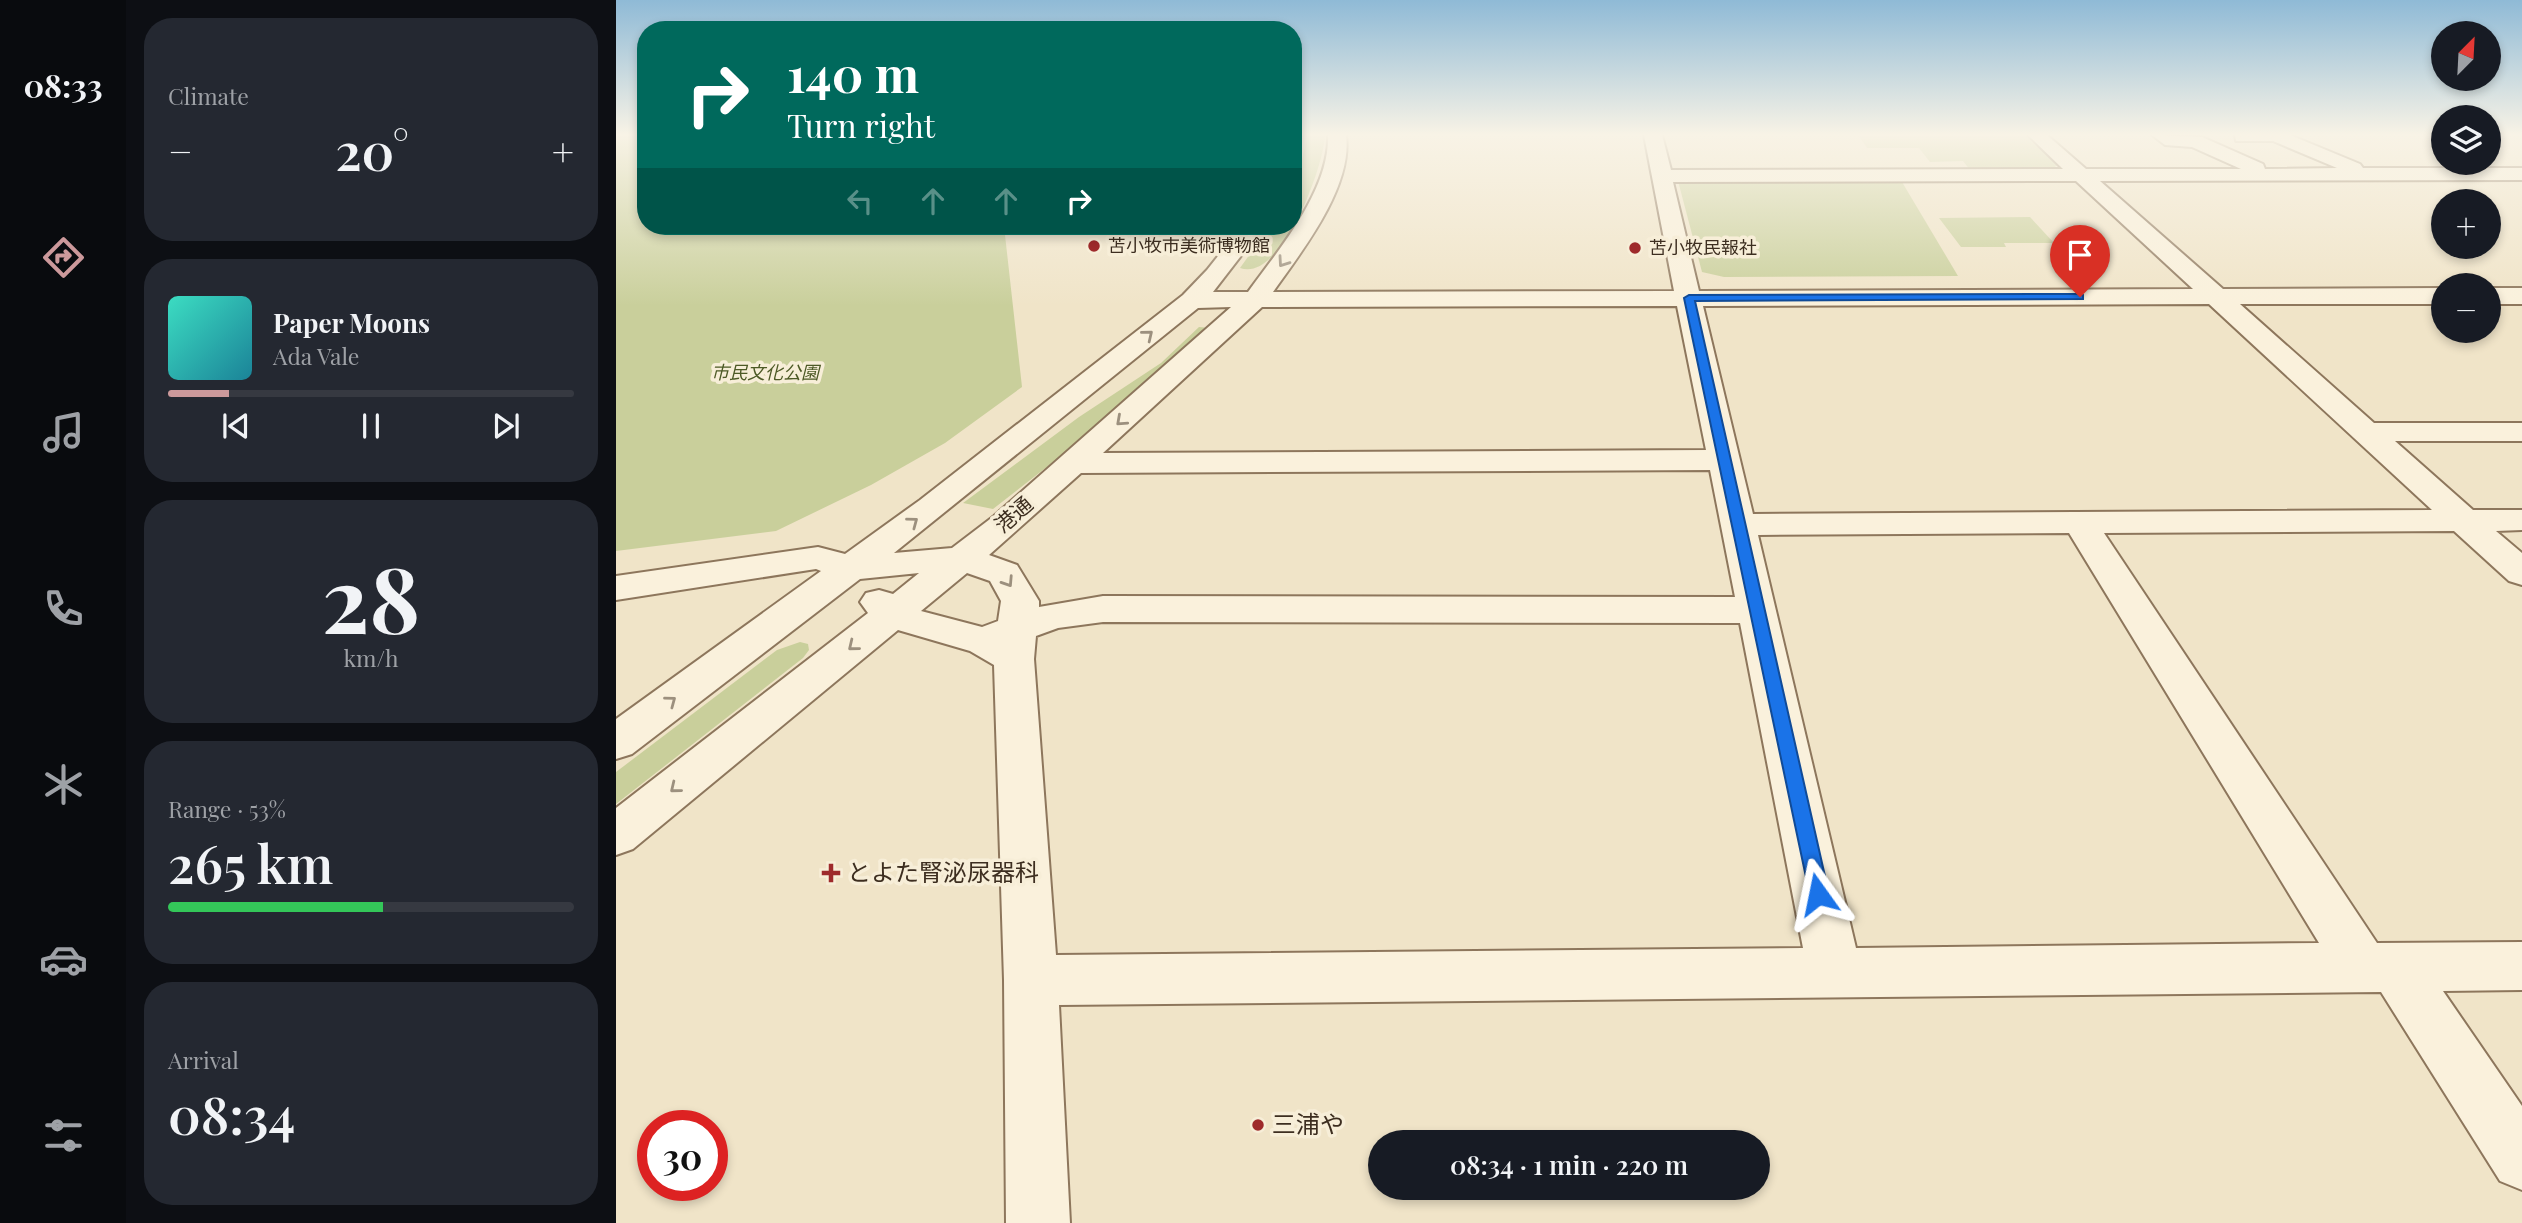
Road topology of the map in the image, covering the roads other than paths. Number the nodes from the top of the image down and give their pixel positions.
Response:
1 (1323, 192) edge
2 (1666, 192) edge
3 (2099, 192) edge
4 (1302, 233) edge
5 (1246, 235) edge
6 (1301, 235) edge
7 (2431, 296) edge
8 (2501, 296) edge
9 (2522, 296) edge
10 (2215, 297) junction
11 (1689, 298) junction
12 (1256, 299) junction
13 (1192, 300) junction
14 (2365, 432) junction
15 (2522, 432) edge
16 (1725, 460) junction
17 (1073, 463) junction
18 (2463, 520) junction
19 (2522, 520) edge
20 (2080, 523) junction
21 (1739, 525) junction
22 (962, 558) junction
23 (851, 568) junction
24 (2522, 573) edge
25 (616, 587) edge
26 (1757, 610) junction
27 (890, 615) junction
28 (1005, 642) junction
29 (616, 742) edge
30 (616, 835) edge
31 (2522, 966) edge
32 (2379, 967) junction
33 (1835, 972) junction
34 (1031, 980) junction
35 (2522, 1159) edge
36 (1038, 1223) edge

1 -> 4 street, 港通
2 - 11 street
3 - 10 street
5 - 13 street
6 -> 12 street, 港通
7 - 10 street
8 - 9 street
10 - 11 street
10 - 14 street
11 - 12 street
11 - 16 street
12 - 13 street
12 -> 17 street, 港通
23 -> 13 street
14 - 15 street
14 - 18 street
16 - 17 street
16 - 21 street
17 - 22 street, 港通
18 - 19 street
18 - 20 street
18 - 24 street
20 - 21 street
20 - 32 street
21 - 26 street
22 - 23 street
22 - 27 street, 港通
22 -> 28 street
23 - 25 street
23 - 27 street
29 -> 23 street
26 - 28 street
26 - 33 street
27 - 28 street
27 -> 30 street, 港通
28 - 34 street
31 - 32 street
32 - 33 street
32 - 35 street
33 - 34 street
34 - 36 street

